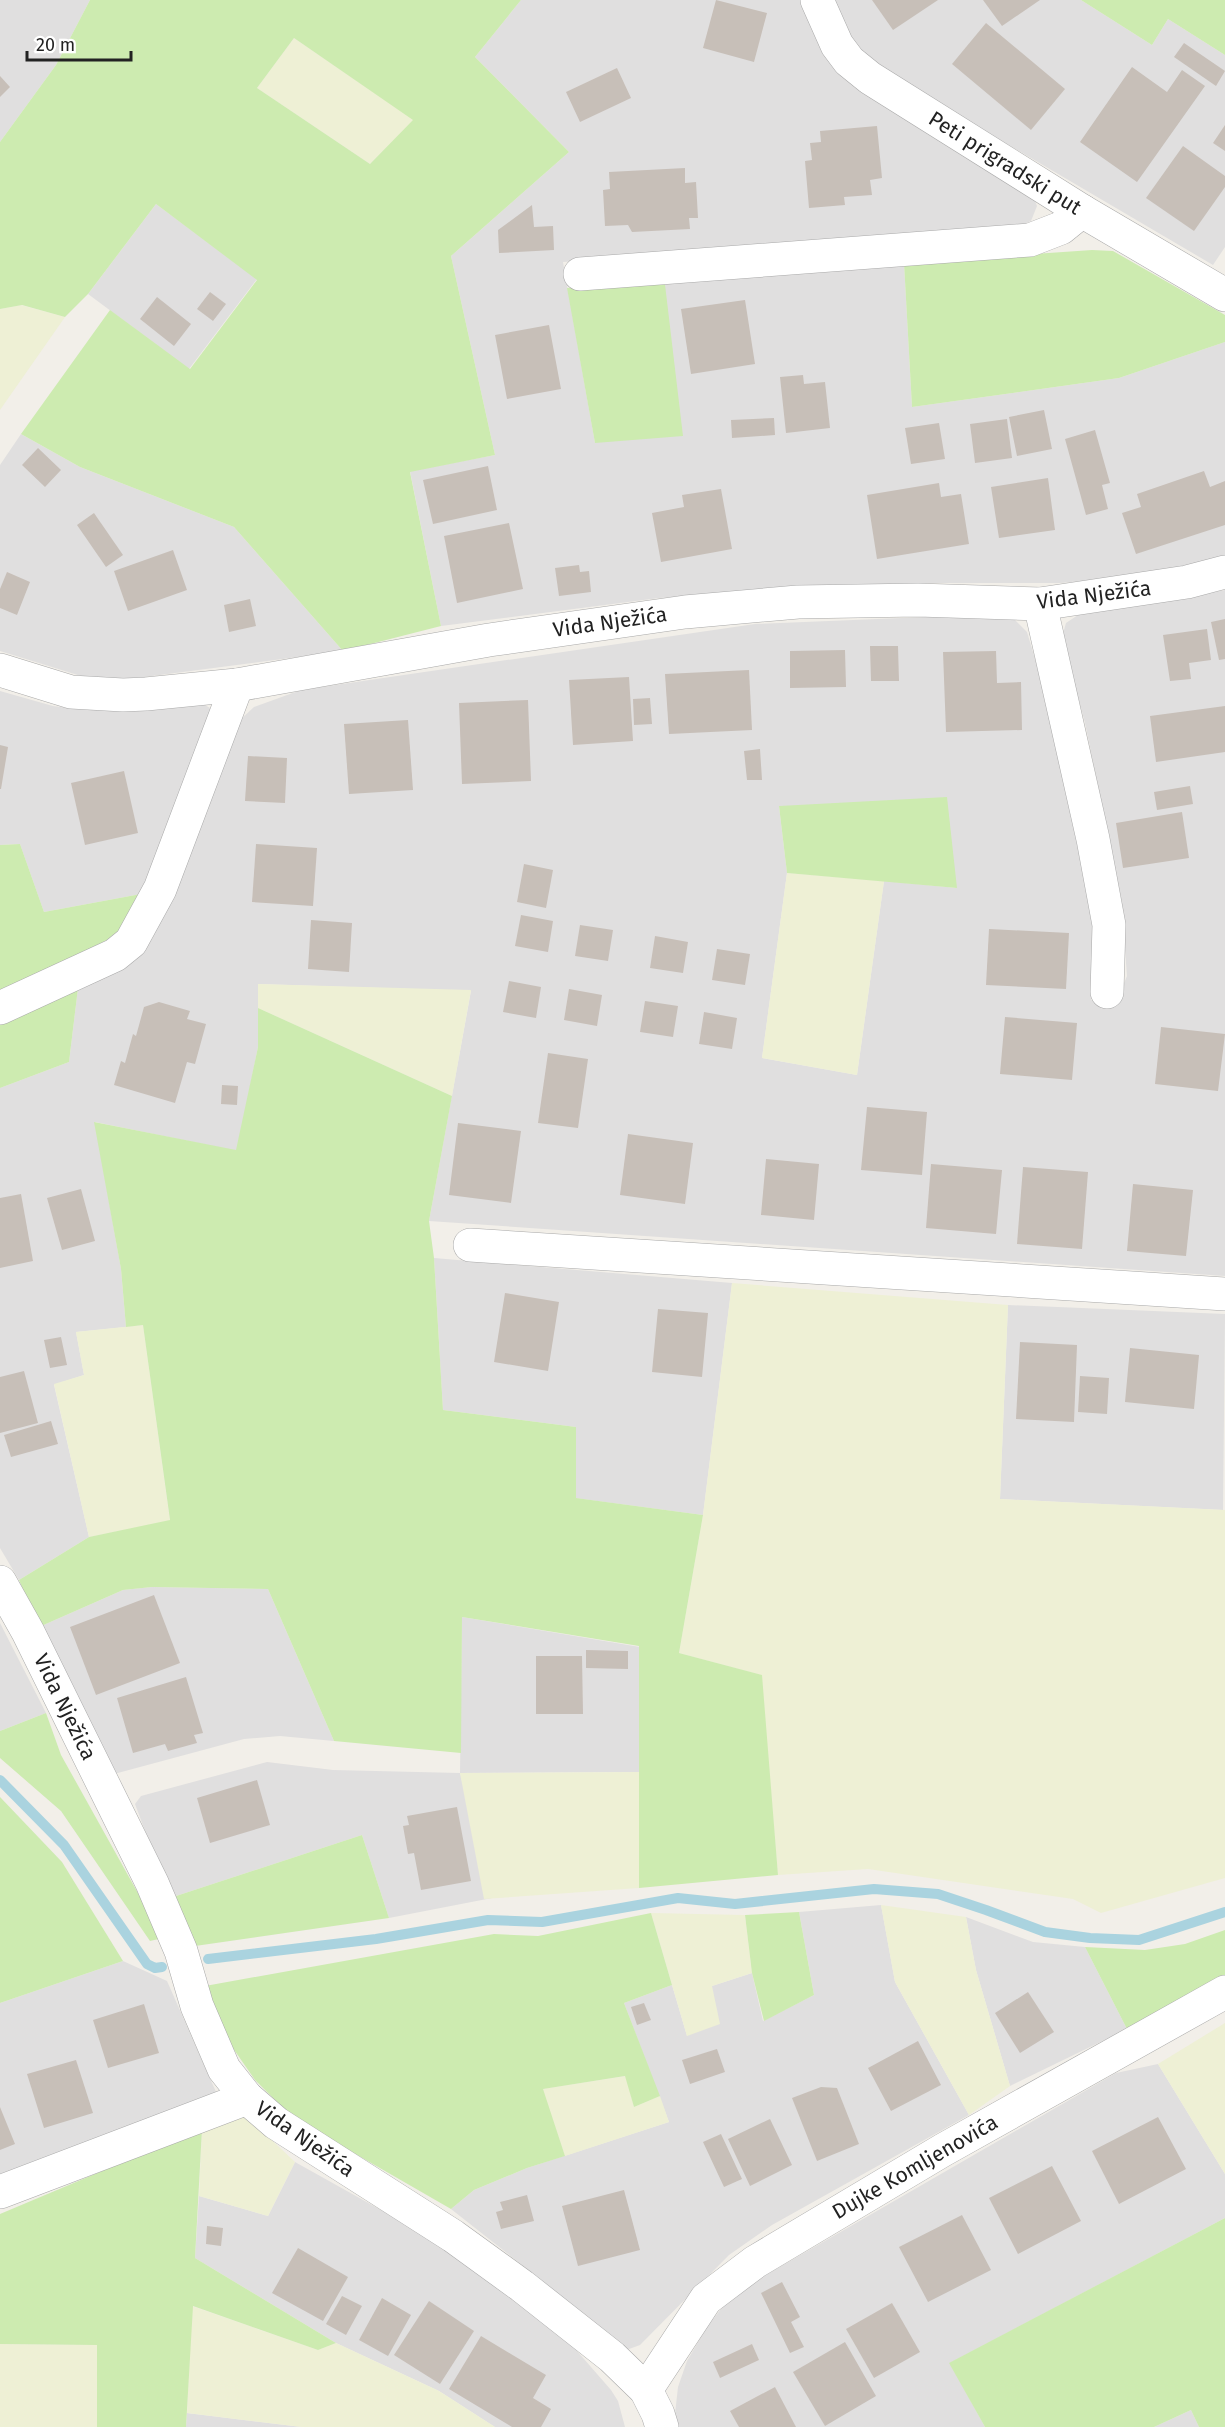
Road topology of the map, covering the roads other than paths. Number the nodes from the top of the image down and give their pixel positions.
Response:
1 (817, 0) edge
2 (1082, 211) junction
3 (580, 274) dead end
4 (1225, 295) edge
5 (1225, 572) edge
6 (1040, 604) junction
7 (0, 670) edge
8 (237, 685) junction
9 (1107, 992) dead end
10 (0, 1008) edge
11 (470, 1245) dead end
12 (1225, 1294) edge
13 (0, 1582) edge
14 (1225, 1992) edge
15 (247, 2098) junction
16 (0, 2192) edge
17 (646, 2390) junction
18 (662, 2427) edge

1 - 2 street, Peti prigradski put
2 - 3 street
2 - 4 street, Peti prigradski put
5 - 6 street, Vida Nježića
6 - 8 street, Vida Nježića
6 - 9 street
7 - 8 street, Vida Nježića
8 - 10 street
11 - 12 street
13 - 15 street, Vida Nježića
14 - 17 street, Dujke Komljenovića
15 - 16 street
15 - 17 street, Vida Nježića
17 - 18 street, Vida Nježića

